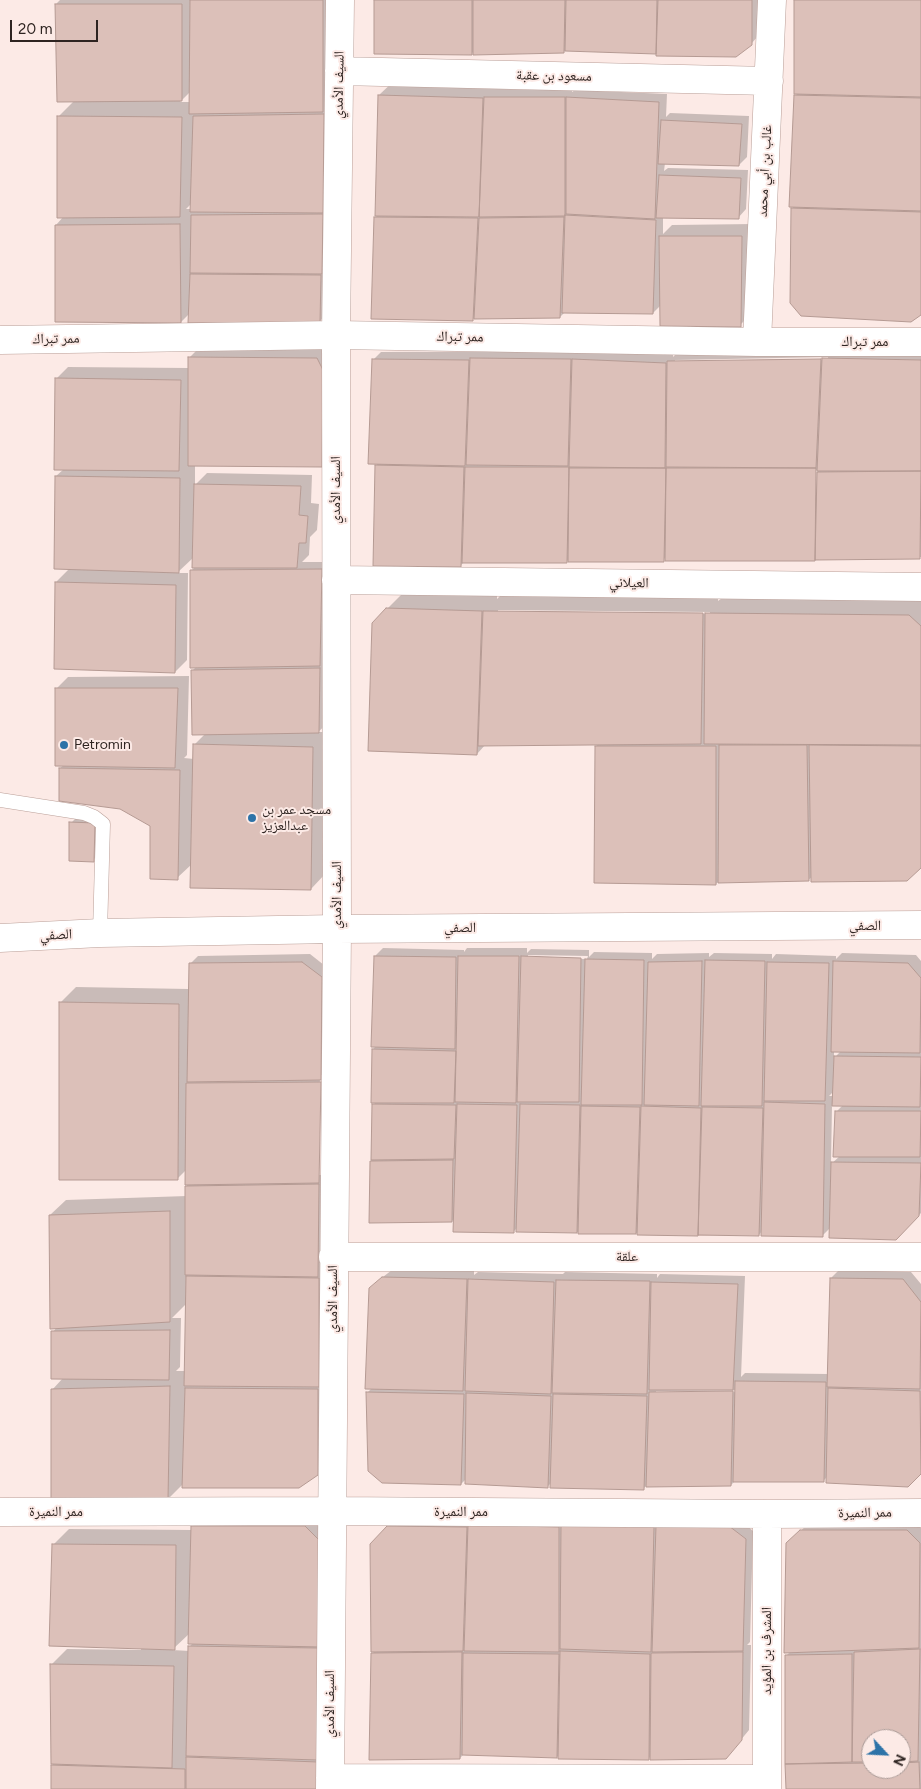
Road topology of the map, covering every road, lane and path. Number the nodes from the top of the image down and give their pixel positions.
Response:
1 (340, 0) edge
2 (772, 0) edge
3 (339, 71) junction
4 (769, 81) junction
5 (336, 335) junction
6 (0, 340) edge
7 (757, 342) junction
8 (921, 342) edge
9 (336, 580) junction
10 (921, 587) edge
11 (0, 800) edge
12 (921, 925) edge
13 (337, 928) junction
14 (100, 933) junction
15 (0, 938) edge
16 (333, 1257) junction
17 (921, 1257) edge
18 (331, 1511) junction
19 (0, 1512) edge
20 (921, 1512) edge
21 (767, 1514) junction
22 (330, 1783) edge
23 (767, 1784) edge

1 - 3 street, السيف الأمدي
2 - 4 street, غالب بن أبي محمد
3 - 4 street, مسعود بن عقبة
3 - 5 street, السيف الأمدي
4 - 7 street, غالب بن أبي محمد
5 - 6 street, ممر تبراك
5 - 7 street, ممر تبراك
5 - 9 street, السيف الأمدي
7 - 8 street, ممر تبراك
9 - 10 street, العيلاني
9 - 13 street, السيف الأمدي
11 - 14 lane
12 - 13 street, الصفي
13 - 14 street, الصفي
13 - 16 street, السيف الأمدي
14 - 15 street, الصفي
16 - 17 street, علقة
16 - 18 street, السيف الأمدي
18 - 19 street, ممر النميرة
18 - 21 street, ممر النميرة
18 - 22 street, السيف الأمدي
20 - 21 street, ممر النميرة
21 - 23 street, المشرف بن المؤيد
22 - 23 street

